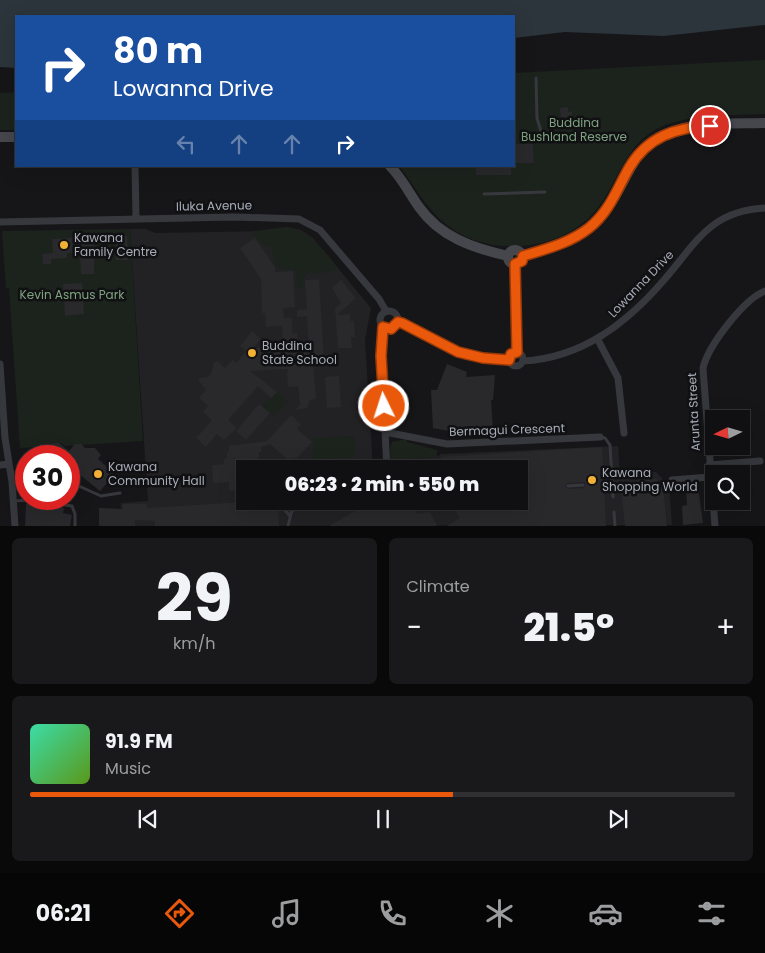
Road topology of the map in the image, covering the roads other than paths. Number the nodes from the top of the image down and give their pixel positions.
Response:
1 (536, 78) dead end
2 (765, 123) edge
3 (542, 135) dead end
4 (0, 137) edge
5 (15, 137) edge
6 (135, 167) edge
7 (391, 167) edge
8 (544, 192) dead end
9 (484, 194) dead end
10 (765, 208) edge
11 (136, 218) junction
12 (0, 222) edge
13 (508, 256) junction
14 (523, 256) junction
15 (515, 264) junction
16 (765, 291) edge
17 (386, 311) junction
18 (398, 322) junction
19 (383, 327) junction
20 (598, 340) junction
21 (517, 352) junction
22 (509, 360) junction
23 (523, 361) junction
24 (0, 364) edge
25 (386, 432) junction
26 (624, 433) dead end
27 (600, 437) joint
28 (387, 460) edge
29 (760, 461) dead end
30 (9, 464) junction
31 (0, 465) edge
32 (709, 465) joint
33 (705, 477) edge
34 (672, 480) dead end
35 (12, 482) junction
36 (15, 482) edge
37 (604, 483) dead end
38 (612, 483) junction
39 (583, 485) dead end
40 (568, 486) dead end
41 (80, 487) edge
42 (120, 493) dead end
43 (612, 497) dead end
44 (13, 501) junction
45 (285, 510) edge
46 (292, 510) edge
47 (713, 510) edge
48 (614, 512) dead end
49 (289, 515) junction
50 (15, 526) edge
51 (75, 526) edge
52 (288, 526) edge
53 (615, 526) edge
54 (715, 526) edge

1 - 3 lane
2 - 14 street
4 - 5 street
6 - 11 street
7 - 13 street
8 - 9 lane
10 - 20 street, Lowanna Drive
11 - 12 street, Iluka Avenue
11 - 17 street, Iluka Avenue
13 - 14 street
13 - 15 street
14 - 15 street
15 - 21 street
16 - 32 street, Arunta Street
17 - 18 street
17 - 19 street
18 - 19 street
18 - 22 street
19 - 25 street
20 - 23 street, Lowanna Drive
20 - 26 street
21 - 22 street
21 - 23 street
22 - 23 street
24 - 30 street
25 - 27 street, Bermagui Crescent
25 - 28 street
27 - 38 lane
29 - 32 street
30 - 31 street
30 - 35 street
33 - 34 street
35 - 36 lane
35 - 44 street
37 - 38 lane
38 - 43 lane
39 - 40 lane
41 - 42 lane
44 - 50 street
44 - 51 lane
45 - 49 lane
46 - 49 lane
47 - 54 street, Arunta Street
48 - 53 lane
49 - 52 lane

